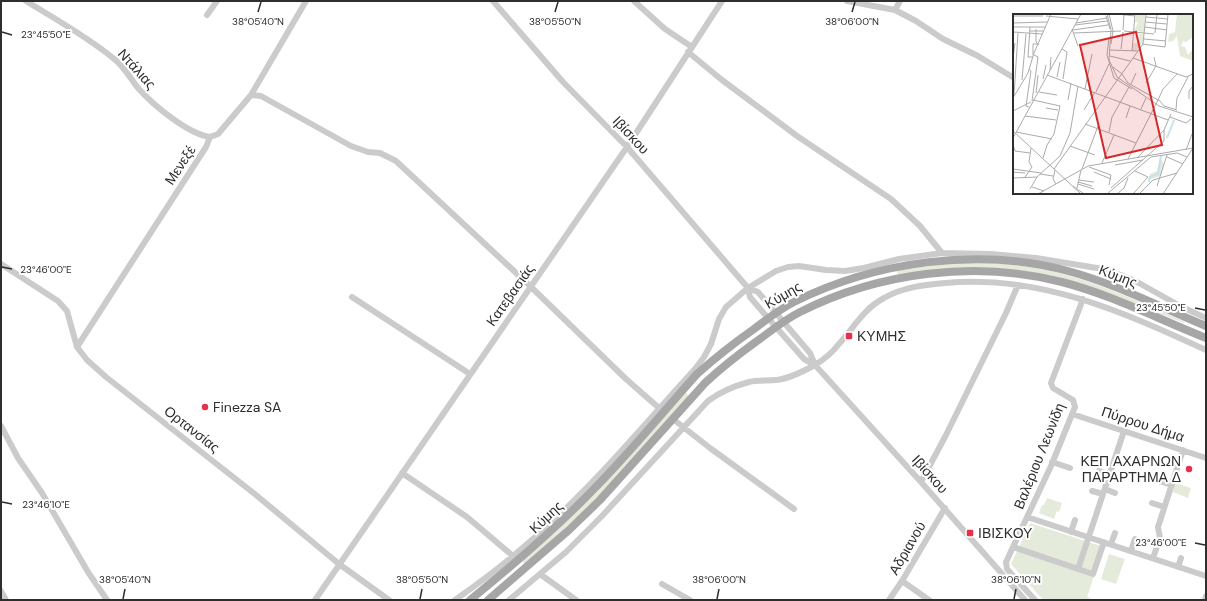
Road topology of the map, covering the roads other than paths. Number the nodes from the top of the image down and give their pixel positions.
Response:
1 (26, 1) edge
2 (217, 1) edge
3 (306, 1) edge
4 (493, 1) edge
5 (634, 1) edge
6 (722, 1) edge
7 (847, 1) edge
8 (900, 1) edge
9 (895, 10) junction
10 (207, 15) dead end
11 (690, 49) junction
12 (1013, 77) edge
13 (250, 95) junction
14 (210, 137) junction
15 (626, 147) junction
16 (942, 253) junction
17 (1, 264) edge
18 (1018, 285) junction
19 (530, 286) junction
20 (748, 288) junction
21 (352, 296) dead end
22 (1083, 299) junction
23 (776, 313) junction
24 (768, 318) junction
25 (1206, 318) edge
26 (780, 324) junction
27 (1206, 326) edge
28 (1206, 338) edge
29 (77, 347) junction
30 (1206, 350) edge
31 (815, 365) junction
32 (470, 374) junction
33 (659, 408) junction
34 (1072, 414) junction
35 (673, 420) junction
36 (1102, 423) junction
37 (1, 426) edge
38 (682, 427) junction
39 (1099, 430) dead end
40 (1124, 431) junction
41 (1183, 450) junction
42 (1206, 458) edge
43 (1052, 462) junction
44 (1070, 468) dead end
45 (1099, 471) dead end
46 (402, 473) junction
47 (1110, 475) junction
48 (1159, 481) dead end
49 (921, 482) junction
50 (1172, 485) junction
51 (1092, 491) dead end
52 (1104, 492) junction
53 (1116, 493) dead end
54 (1152, 503) dead end
55 (945, 508) junction
56 (794, 509) dead end
57 (1166, 509) junction
58 (1027, 517) junction
59 (1075, 520) dead end
60 (1071, 532) junction
61 (1115, 532) dead end
62 (1089, 537) junction
63 (1135, 539) dead end
64 (1104, 542) junction
65 (1111, 544) junction
66 (1012, 547) junction
67 (1131, 551) junction
68 (514, 556) junction
69 (1153, 558) junction
70 (1181, 558) dead end
71 (339, 564) junction
72 (1178, 567) junction
73 (1078, 569) junction
74 (540, 574) junction
75 (1206, 576) edge
76 (902, 582) junction
77 (662, 584) dead end
78 (1, 591) edge
79 (1206, 596) edge
80 (6, 600) edge
81 (107, 600) edge
82 (315, 600) edge
83 (388, 600) edge
84 (454, 600) edge
85 (470, 600) edge
86 (488, 600) edge
87 (509, 600) edge
88 (576, 600) edge
89 (690, 600) edge
90 (890, 600) edge
91 (929, 600) edge
92 (1025, 600) edge
93 (1035, 600) edge
94 (1205, 600) edge

1 - 14 street, Ντάλιας
2 - 10 street
3 - 13 street, Μενεξέ
4 - 15 street, Ιβίσκου
5 - 11 street
6 - 11 street, Κατεβασιάς
7 - 9 street
8 - 9 street
9 - 12 street
11 - 15 street, Κατεβασιάς
11 - 16 street
13 - 14 street, Μενεξέ
13 - 19 street
14 - 29 street, Μενεξέ
15 - 19 street, Κατεβασιάς
15 - 20 street, Ιβίσκου
16 - 20 street
16 - 25 street
17 - 29 street, Ορτανσίας
18 - 22 street
18 - 31 street
18 - 49 street
19 - 32 street, Κατεβασιάς
19 - 33 street
20 - 23 street, Ιβίσκου
20 - 24 street, Ιβίσκου
20 - 33 street
21 - 32 street
22 - 30 street
22 - 34 street, Βαλέριου Λεωνίδη
23 - 24 main road, Κύμης
23 - 26 street, Ιβίσκου
23 - 27 main road, Κύμης
24 - 26 street, Ιβίσκου
24 - 85 main road, Κύμης
26 - 28 main road, Κύμης
26 - 31 street, Ιβίσκου
26 - 35 main road, Κύμης
29 - 71 street, Ορτανσίας
31 - 38 street
31 - 49 street, Ιβίσκου
32 - 46 street, Κατεβασιάς
33 - 68 street
34 - 36 street, Πύρρου Δήμα
34 - 43 street, Βαλέριου Λεωνίδη
35 - 38 street
35 - 86 main road, Κύμης
36 - 39 street
36 - 40 street, Πύρρου Δήμα
37 - 81 street
38 - 56 street
38 - 74 street
40 - 41 street, Πύρρου Δήμα
40 - 47 street
41 - 42 street, Πύρρου Δήμα
41 - 50 street
43 - 44 street
43 - 58 street, Βαλέριου Λεωνίδη
45 - 47 street
46 - 68 street
46 - 71 street, Κατεβασιάς
47 - 52 street
48 - 50 street
49 - 55 street, Ιβίσκου
50 - 57 street
51 - 52 street
52 - 53 street
52 - 62 street
54 - 57 street
55 - 76 street, Αδριανού
55 - 92 street, Ιβίσκου
57 - 69 street
58 - 60 street
58 - 66 street, Βαλέριου Λεωνίδη
59 - 60 street
60 - 62 street
61 - 65 street
62 - 64 street
62 - 73 street
63 - 67 street
64 - 65 street
64 - 73 street
65 - 67 street
66 - 73 street
66 - 93 street, Βαλέριου Λεωνίδη
67 - 69 street
68 - 84 street
69 - 72 street
70 - 72 street
71 - 82 street, Κατεβασιάς
71 - 83 street, Ορτανσίας
72 - 75 street
74 - 87 street
74 - 88 street
76 - 90 street, Αδριανού
76 - 91 street
77 - 89 street
78 - 80 street
79 - 94 street

